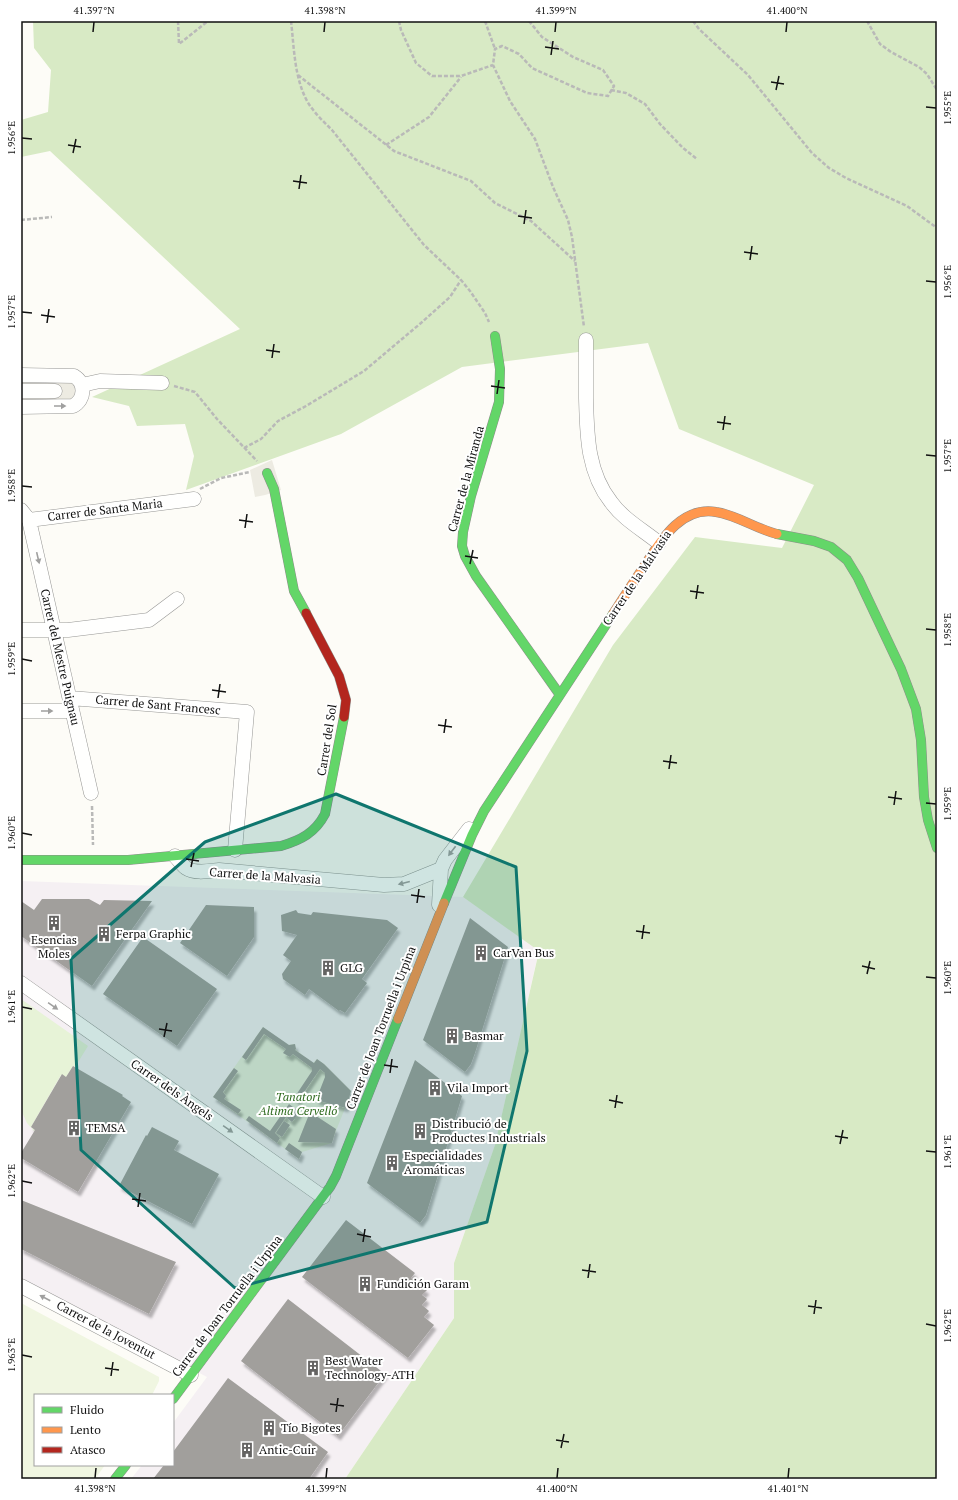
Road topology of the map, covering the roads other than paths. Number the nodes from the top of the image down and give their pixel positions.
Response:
1 (495, 336) road end
2 (586, 340) road end
3 (21, 375) edge
4 (162, 383) road end
5 (82, 385) junction
6 (21, 391) edge
7 (55, 391) dead end
8 (21, 407) edge
9 (267, 473) road end
10 (194, 499) road end
11 (25, 515) edge
12 (659, 543) junction
13 (177, 599) dead end
14 (21, 630) edge
15 (55, 630) junction
16 (560, 695) junction
17 (71, 705) junction
18 (21, 711) edge
19 (92, 793) road end
20 (484, 811) junction
21 (937, 848) edge
22 (235, 850) junction
23 (175, 856) junction
24 (21, 860) edge
25 (441, 869) junction
26 (439, 913) junction
27 (21, 983) edge
28 (323, 1197) junction
29 (21, 1286) edge
30 (191, 1375) junction
31 (174, 1398) edge
32 (125, 1466) edge
33 (115, 1479) edge

1 - 16 street, Carrer de la Miranda
2 - 12 street
3 - 5 street
4 - 5 street
8 -> 5 street
6 - 7 street
9 - 22 street, Carrer del Sol
10 - 11 street, Carrer de Santa Maria
11 -> 15 street, Carrer del Mestre Puignau
12 - 16 street, Carrer de la Malvasia
12 - 21 street, Carrer de la Malvasia
13 - 15 street
14 - 15 street
15 - 17 street, Carrer del Mestre Puignau
16 - 20 street, Carrer de la Malvasia
18 -> 17 street, Carrer de Sant Francesc
17 - 19 street, Carrer del Mestre Puignau
17 - 22 street, Carrer de Sant Francesc
20 -> 25 street, Carrer de la Malvasia
20 - 26 street, Carrer de Joan Torruella i Urpina
22 - 23 street, Carrer del Sol
23 - 24 street
25 -> 23 street, Carrer de la Malvasia
25 - 26 street, Carrer de la Malvasia
26 - 28 street, Carrer de Joan Torruella i Urpina
27 -> 28 street, Carrer dels Àngels
28 - 30 street, Carrer de Joan Torruella i Urpina
30 -> 29 street, Carrer de la Joventut
30 - 31 street, Carrer de Joan Torruella i Urpina
32 - 33 street

